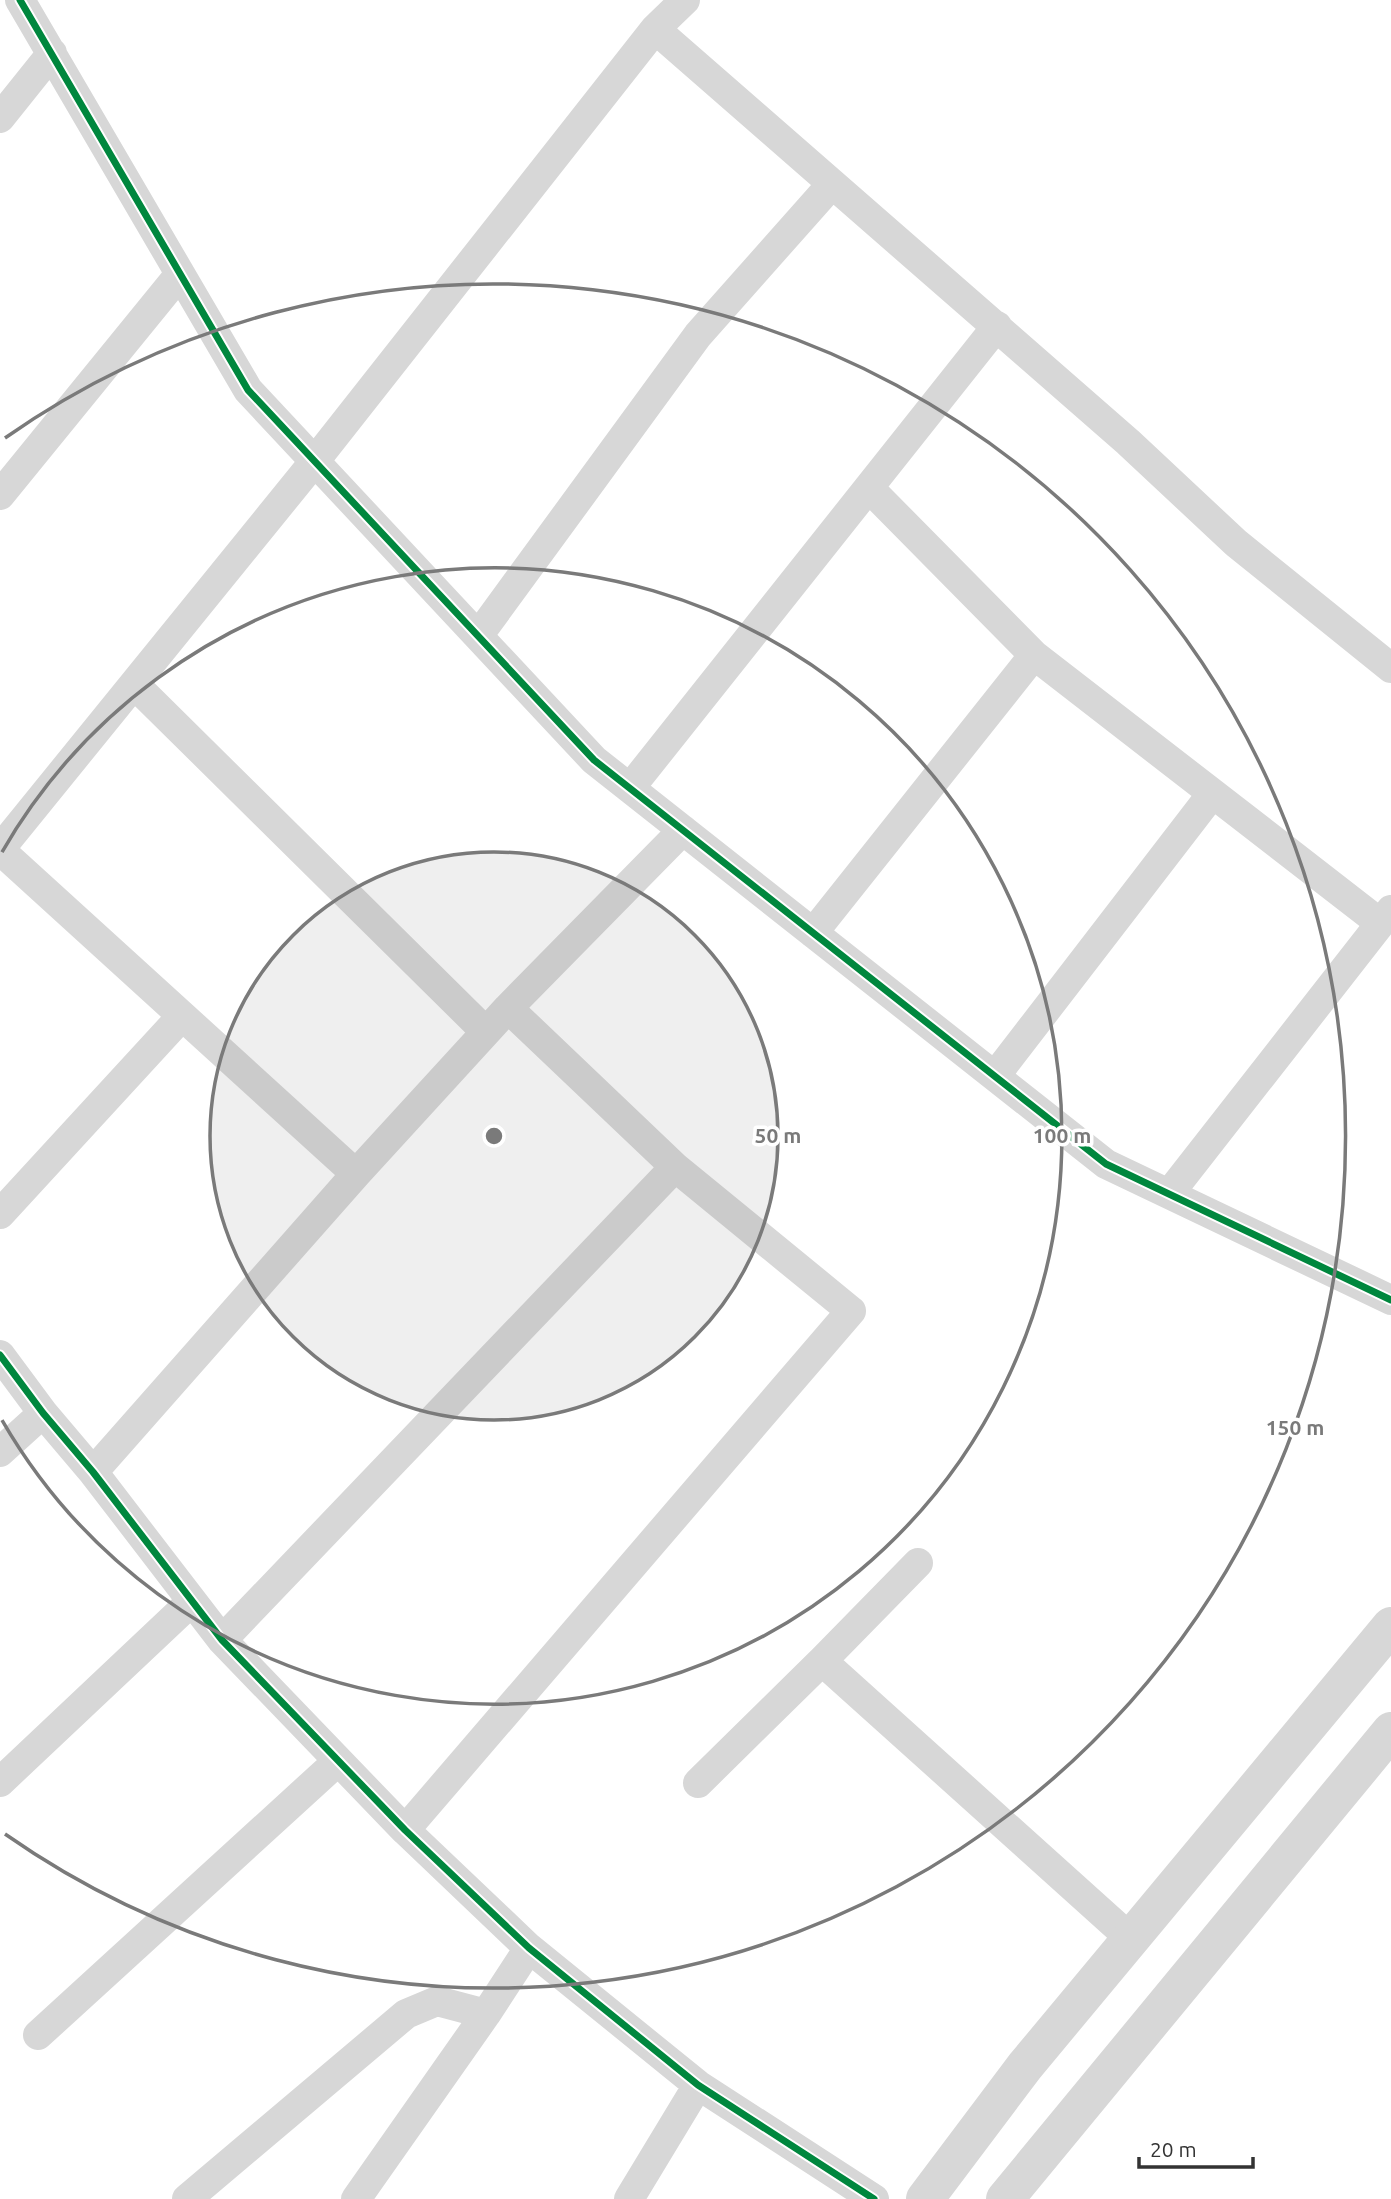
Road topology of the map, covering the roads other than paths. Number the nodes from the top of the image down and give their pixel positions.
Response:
1 (20, 0) edge
2 (685, 0) edge
3 (654, 29) junction
4 (51, 53) junction
5 (0, 118) edge
6 (832, 184) junction
7 (180, 274) junction
8 (997, 326) junction
9 (314, 462) junction
10 (869, 488) junction
11 (0, 495) edge
12 (478, 636) junction
13 (1034, 655) junction
14 (1391, 668) edge
15 (134, 684) junction
16 (630, 788) junction
17 (1212, 794) junction
18 (683, 830) junction
19 (0, 850) edge
20 (1386, 917) edge
21 (813, 933) junction
22 (508, 1008) junction
23 (182, 1016) junction
24 (486, 1032) junction
25 (995, 1076) junction
26 (675, 1167) junction
27 (356, 1174) junction
28 (1170, 1194) junction
29 (0, 1214) edge
30 (1387, 1291) edge
31 (0, 1355) edge
32 (43, 1413) junction
33 (0, 1452) edge
34 (93, 1472) junction
35 (918, 1563) dead end
36 (192, 1601) junction
37 (1391, 1626) edge
38 (222, 1640) junction
39 (822, 1661) junction
40 (1391, 1731) edge
41 (338, 1761) junction
42 (0, 1782) edge
43 (698, 1783) dead end
44 (405, 1830) junction
45 (1131, 1939) junction
46 (529, 1948) junction
47 (486, 2014) junction
48 (38, 2035) dead end
49 (698, 2085) junction
50 (187, 2199) edge
51 (356, 2199) edge
52 (629, 2199) edge
53 (874, 2199) edge
54 (925, 2199) edge
55 (1005, 2199) edge

1 - 4 street
2 - 3 street
3 - 6 street
3 - 9 street
4 - 5 street
4 - 7 street
6 - 8 street
6 - 12 street
7 - 9 street
7 - 11 street
8 - 10 street
8 - 14 street
9 - 12 street
9 - 15 street
10 - 13 street
10 - 16 street
12 - 16 street
13 - 17 street
13 - 21 street
15 - 19 street
15 - 24 street
16 - 18 street
17 - 20 street
17 - 25 street
18 - 21 street
18 - 22 street
19 - 23 street
20 - 28 street
21 - 25 street
22 - 24 street
22 - 26 street
23 - 27 street
23 - 29 street
24 - 27 street
25 - 28 street
26 - 38 street
26 - 44 street
27 - 34 street
28 - 30 street
31 - 32 street
32 - 33 street
32 - 34 street
34 - 36 street
35 - 39 street
36 - 38 street
36 - 42 street
37 - 45 street
38 - 41 street
39 - 43 street
39 - 45 street
40 - 55 street
41 - 44 street
41 - 48 street
44 - 46 street
45 - 54 street
46 - 47 street
46 - 49 street
47 - 50 street
47 - 51 street
49 - 52 street
49 - 53 street

